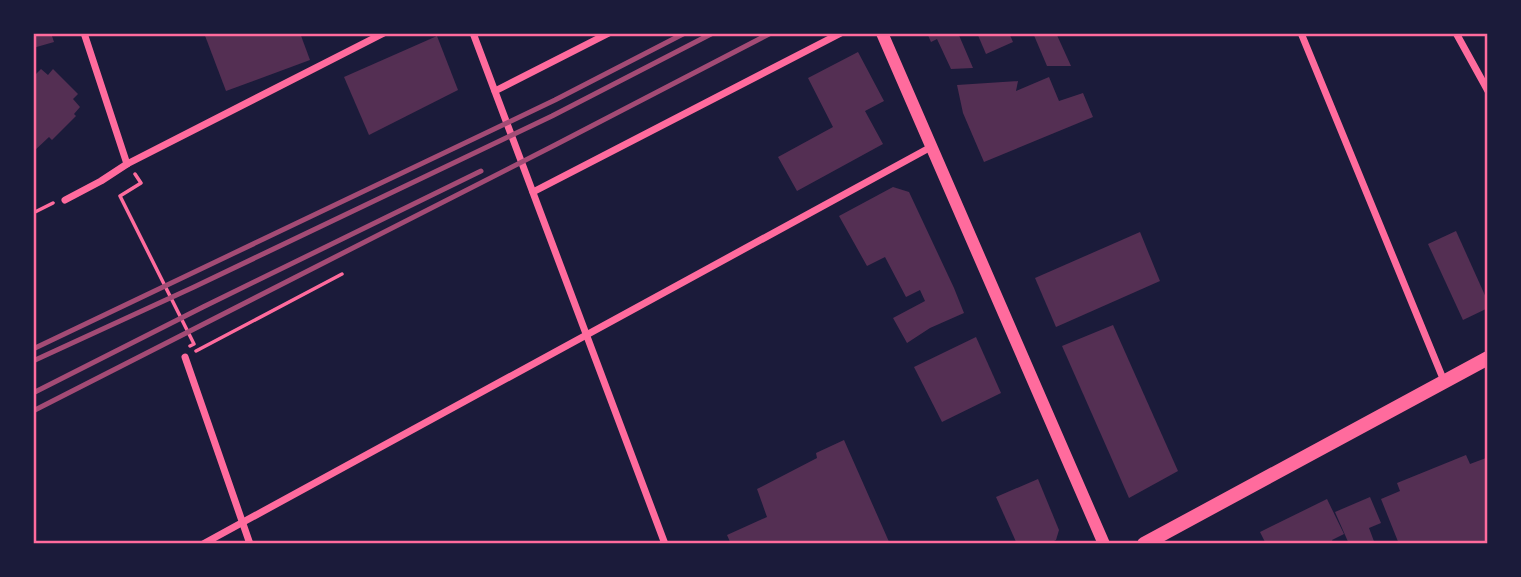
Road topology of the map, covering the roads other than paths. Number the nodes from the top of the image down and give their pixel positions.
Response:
1 (84, 33) edge
2 (384, 33) edge
3 (473, 33) edge
4 (609, 33) edge
5 (841, 33) edge
6 (882, 33) edge
7 (1301, 33) edge
8 (1456, 33) edge
9 (495, 91) junction
10 (1488, 91) edge
11 (931, 147) junction
12 (127, 164) junction
13 (533, 192) junction
14 (65, 200) road end
15 (586, 334) junction
16 (185, 357) road end
17 (1488, 358) edge
18 (1444, 382) junction
19 (243, 522) junction
20 (203, 544) edge
21 (250, 544) edge
22 (665, 544) edge
23 (1104, 544) edge
24 (1144, 544) edge

1 - 12 street
2 - 12 street
3 - 9 street
4 - 9 street
5 - 13 street
6 - 11 main road
7 - 18 street
8 - 10 street
9 - 13 street
11 - 15 street
11 - 23 main road
12 - 14 street
13 - 15 street
15 - 19 street
15 - 22 street
16 - 19 street
17 - 18 main road
18 - 24 main road
19 - 20 street
19 - 21 street

